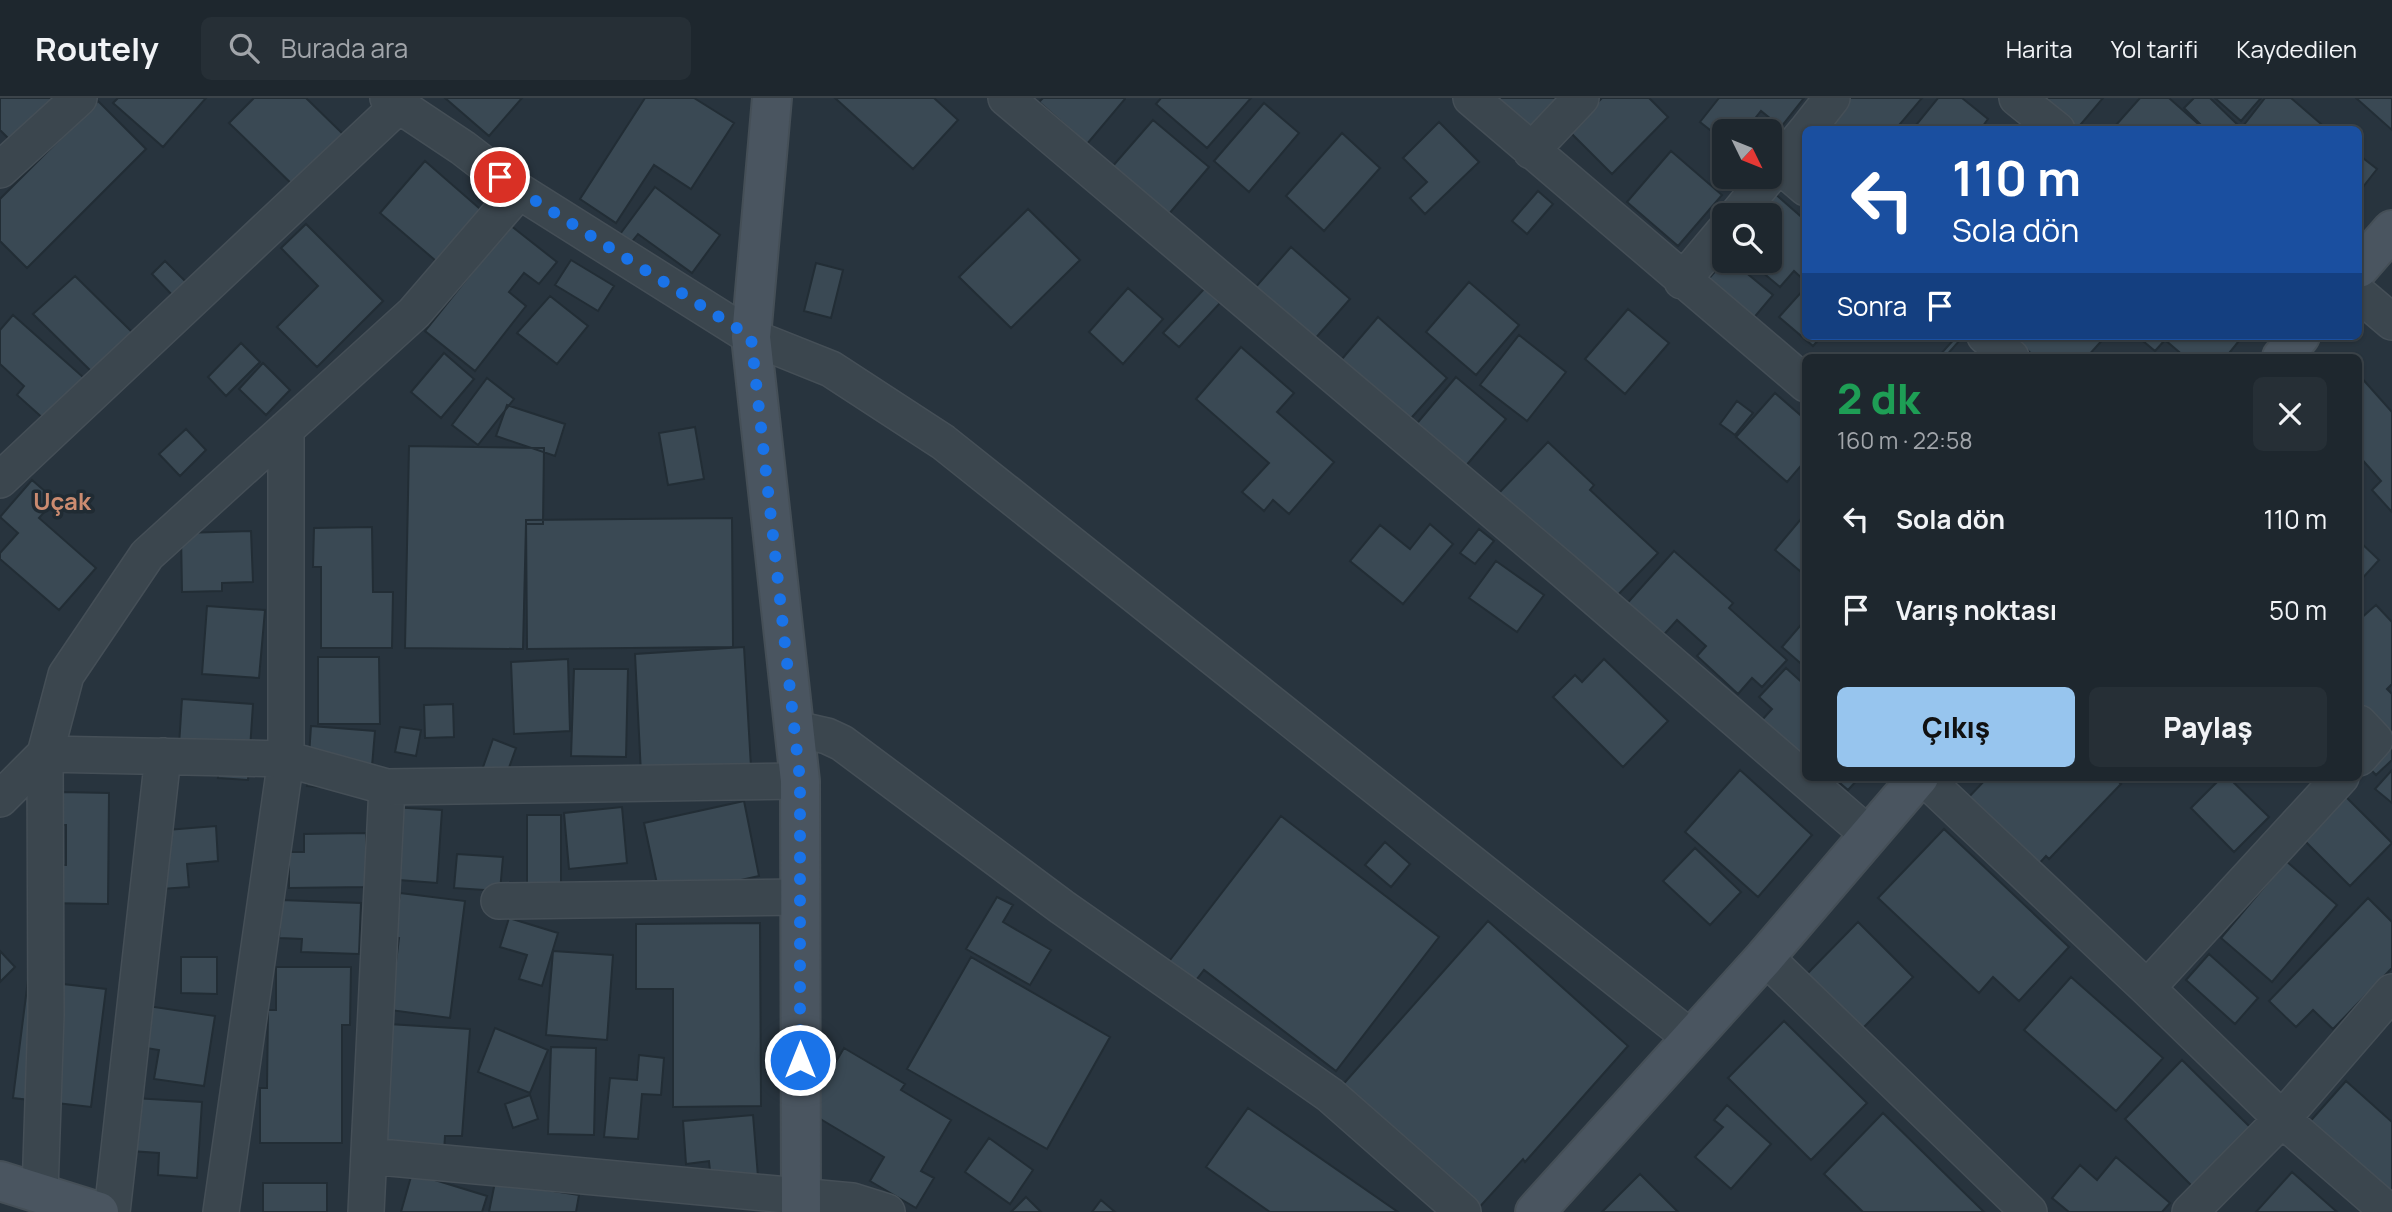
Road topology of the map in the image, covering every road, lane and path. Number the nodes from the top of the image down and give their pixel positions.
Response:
1 (79, 98) edge
2 (772, 98) edge
3 (1006, 98) edge
4 (1471, 98) edge
5 (1581, 98) edge
6 (1832, 98) edge
7 (2017, 98) edge
8 (393, 102) edge
9 (1810, 126) edge
10 (2052, 126) edge
11 (1802, 136) edge
12 (1531, 151) junction
13 (1782, 161) edge
14 (1782, 168) edge
15 (0, 170) edge
16 (1802, 185) edge
17 (1759, 189) edge
18 (520, 191) junction
19 (1747, 203) edge
20 (2392, 230) edge
21 (1712, 245) edge
22 (2362, 265) edge
23 (1682, 281) junction
24 (2362, 297) edge
25 (2392, 323) edge
26 (751, 337) junction
27 (1990, 340) edge
28 (2297, 340) edge
29 (2007, 354) edge
30 (2285, 354) edge
31 (1802, 381) edge
32 (286, 429) junction
33 (0, 480) edge
34 (2362, 726) edge
35 (796, 729) junction
36 (45, 754) junction
37 (2362, 755) edge
38 (163, 757) junction
39 (286, 759) junction
40 (1802, 777) edge
41 (800, 780) junction
42 (1807, 781) edge
43 (1917, 781) edge
44 (1925, 781) edge
45 (2337, 781) edge
46 (387, 787) junction
47 (0, 799) edge
48 (1869, 835) junction
49 (800, 897) junction
50 (499, 901) dead end
51 (1765, 957) junction
52 (2147, 988) junction
53 (2392, 992) edge
54 (1691, 1038) junction
55 (2282, 1119) junction
56 (369, 1156) junction
57 (0, 1181) edge
58 (40, 1192) junction
59 (801, 1204) edge
60 (2023, 1211) edge
61 (99, 1212) edge
62 (112, 1212) edge
63 (221, 1212) edge
64 (366, 1212) edge
65 (887, 1212) edge
66 (1464, 1212) edge
67 (1535, 1212) edge
68 (2190, 1212) edge
69 (2389, 1212) edge

1 - 15 street
2 - 26 street
3 - 40 street
4 - 12 street
5 - 12 street
6 - 9 street
7 - 10 street
8 - 18 street
8 - 33 street
11 - 13 street
12 - 23 street
14 - 16 street
17 - 19 street
18 - 26 street
18 - 32 street
20 - 22 street
21 - 23 street
23 - 31 street
24 - 25 street
26 - 35 street
26 - 54 street
27 - 29 street
28 - 30 street
32 - 36 street
32 - 39 street
34 - 37 street
35 - 41 street
35 - 66 street
36 - 38 street
36 - 47 street
36 - 58 street
38 - 39 street
38 - 62 street
39 - 46 street
39 - 63 street
41 - 46 street
41 - 49 street
42 - 48 street
43 - 48 street
44 - 52 street
45 - 52 street
46 - 56 street
48 - 51 street
49 - 50 street
49 - 59 street
51 - 54 street
51 - 60 street
52 - 55 street
53 - 55 street
54 - 67 street
55 - 68 street
55 - 69 street
56 - 59 street
56 - 64 street
57 - 58 street
58 - 61 street
59 - 65 street

